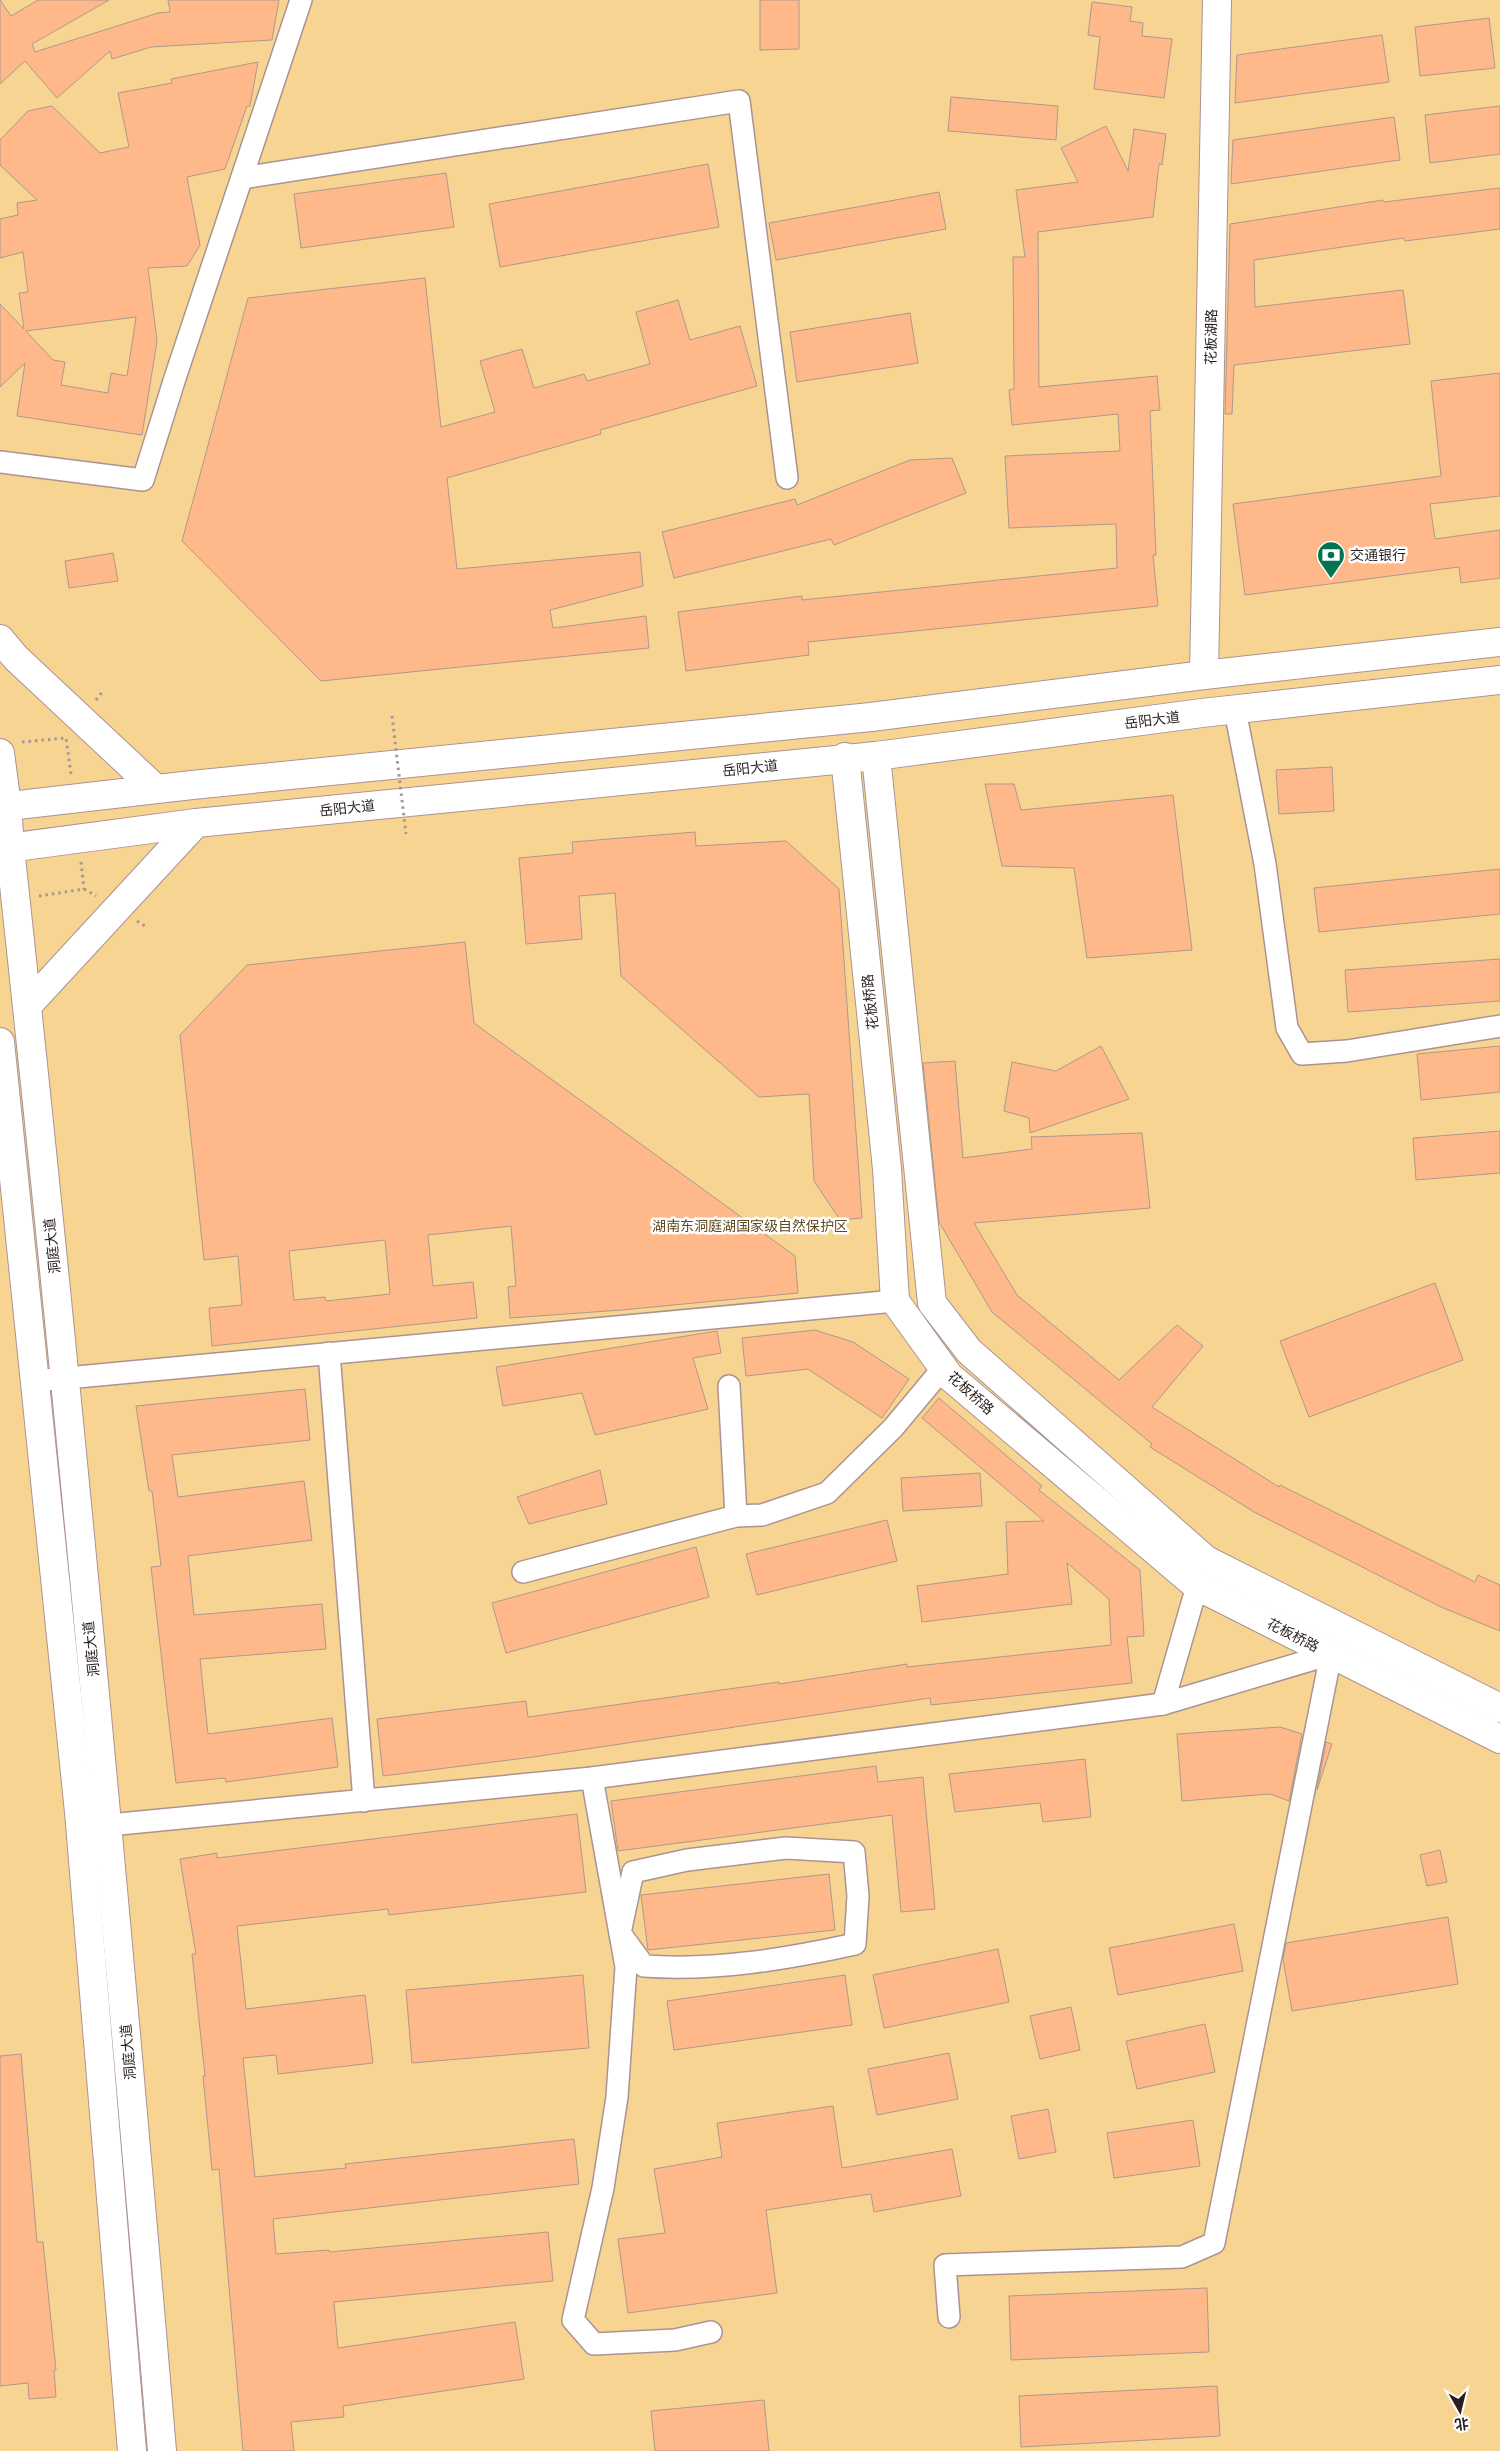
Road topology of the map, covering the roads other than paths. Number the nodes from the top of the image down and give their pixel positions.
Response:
1 (301, 0) edge
2 (1217, 0) edge
3 (242, 178) junction
4 (0, 462) edge
5 (787, 478) dead end
6 (0, 639) edge
7 (1500, 642) edge
8 (1204, 675) junction
9 (1500, 680) edge
10 (1234, 710) junction
11 (0, 753) edge
12 (876, 756) junction
13 (845, 757) junction
14 (156, 789) junction
15 (4, 806) edge
16 (196, 823) junction
17 (5, 849) edge
18 (28, 1005) junction
19 (1500, 1026) edge
20 (0, 1042) edge
21 (895, 1301) junction
22 (329, 1353) junction
23 (944, 1368) junction
24 (65, 1379) junction
25 (34, 1382) junction
26 (729, 1386) dead end
27 (736, 1516) junction
28 (523, 1572) dead end
29 (1197, 1586) junction
30 (1331, 1654) junction
31 (1163, 1704) junction
32 (1500, 1708) edge
33 (1500, 1739) edge
34 (592, 1778) junction
35 (364, 1801) junction
36 (109, 1825) junction
37 (620, 1933) junction
38 (949, 2317) dead end
39 (710, 2332) dead end
40 (132, 2451) edge
41 (162, 2451) edge

1 - 3 street
2 - 8 main road, 花板湖路
3 - 4 street
3 - 5 street
6 - 14 main road
7 - 8 main road
8 - 14 main road
9 - 10 main road, 岳阳大道
10 - 12 main road, 岳阳大道
10 - 19 street
11 - 15 main road, 洞庭大道
12 - 13 main road, 岳阳大道
12 - 32 main road, 花板桥路
13 - 16 main road, 岳阳大道
13 - 21 main road, 花板桥路
14 - 15 main road
15 - 17 main road, 洞庭大道
16 - 17 main road, 岳阳大道
16 - 18 main road
17 - 18 main road, 洞庭大道
18 - 24 main road, 洞庭大道
20 - 25 main road, 洞庭大道
21 - 22 street
21 - 23 main road, 花板桥路
22 - 24 street
22 - 35 street
23 - 27 street
23 - 29 main road, 花板桥路
24 - 25 street
24 - 36 main road, 洞庭大道
25 - 40 main road, 洞庭大道
26 - 27 street
27 - 28 street
29 - 30 main road, 花板桥路
29 - 31 street
30 - 31 street
30 - 33 main road, 花板桥路
30 - 38 street
31 - 34 street
34 - 35 street
34 - 37 street
35 - 36 street
36 - 41 main road, 洞庭大道
37 - 37 street
37 - 39 street

